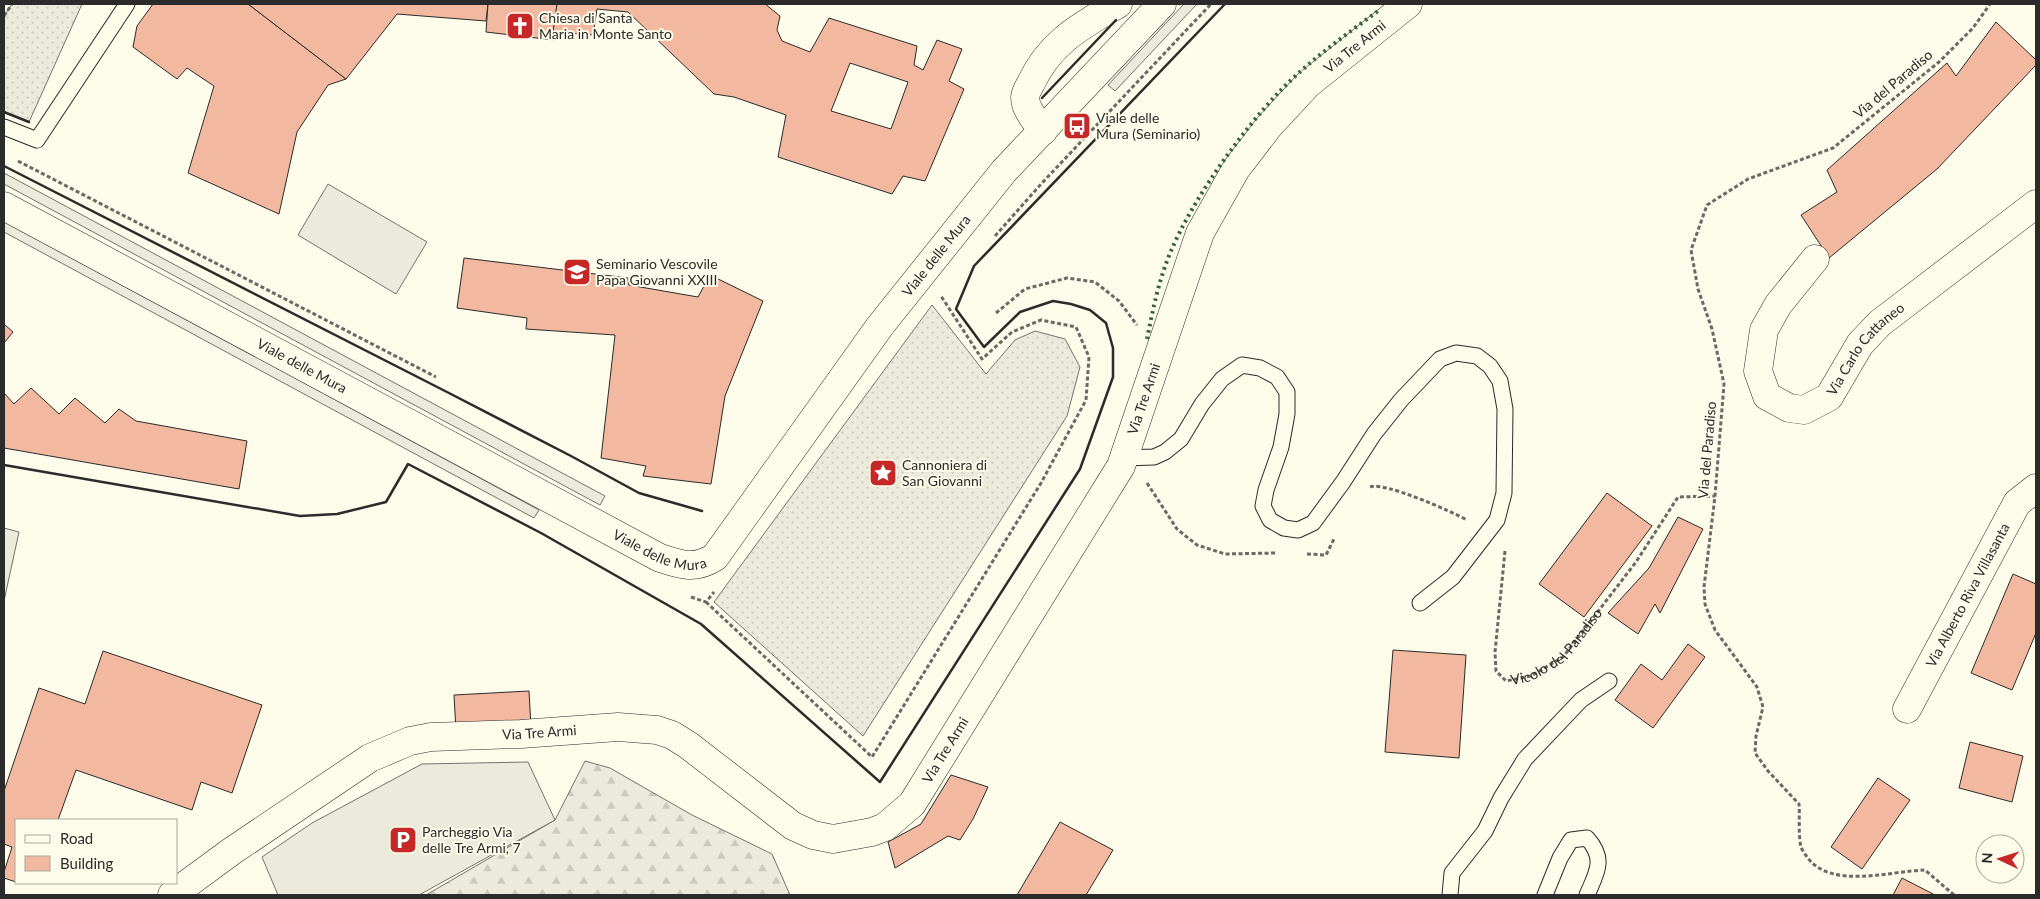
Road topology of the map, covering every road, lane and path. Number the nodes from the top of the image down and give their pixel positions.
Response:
1 (12, 4) edge
2 (127, 4) edge
3 (1118, 4) edge
4 (1162, 4) edge
5 (1211, 4) edge
6 (1408, 4) edge
7 (1990, 4) edge
8 (4, 16) edge
9 (4, 127) edge
10 (1043, 131) junction
11 (12, 158) dead end
12 (2036, 204) edge
13 (4, 206) edge
14 (991, 239) dead end
15 (1815, 259) dead end
16 (947, 289) dead end
17 (941, 296) junction
18 (935, 304) dead end
19 (996, 313) dead end
20 (1139, 335) dead end
21 (436, 377) dead end
22 (1122, 462) junction
23 (2036, 488) edge
24 (1366, 489) dead end
25 (1715, 496) junction
26 (1488, 533) junction
27 (1334, 537) dead end
28 (1283, 553) dead end
29 (1300, 554) dead end
30 (718, 586) dead end
31 (684, 595) dead end
32 (706, 602) junction
33 (1420, 603) dead end
34 (1609, 681) dead end
35 (1907, 709) dead end
36 (172, 895) edge
37 (1450, 895) edge
38 (1545, 895) edge
39 (1587, 895) edge
40 (1954, 895) edge

1 - 8 path
2 - 9 lane
3 - 10 street
4 - 10 street, Viale delle Mura
5 - 14 path
6 - 22 street, Via Tre Armi
7 - 25 path, Via del Paradiso
10 - 13 street, Viale delle Mura
11 - 21 path
12 - 15 street, Via Carlo Cattaneo
16 - 17 path
17 - 18 path
17 - 32 path
19 - 20 path
22 - 26 lane
22 - 28 path
22 - 36 street, Via Tre Armi
23 - 35 street, Via Alberto Riva Villasanta
24 - 26 path, Vicolo del Paradiso
25 - 26 path, Vicolo del Paradiso
25 - 40 path, Via del Paradiso
26 - 33 lane
27 - 29 path
30 - 32 path
31 - 32 path
34 - 37 lane
38 - 39 lane

